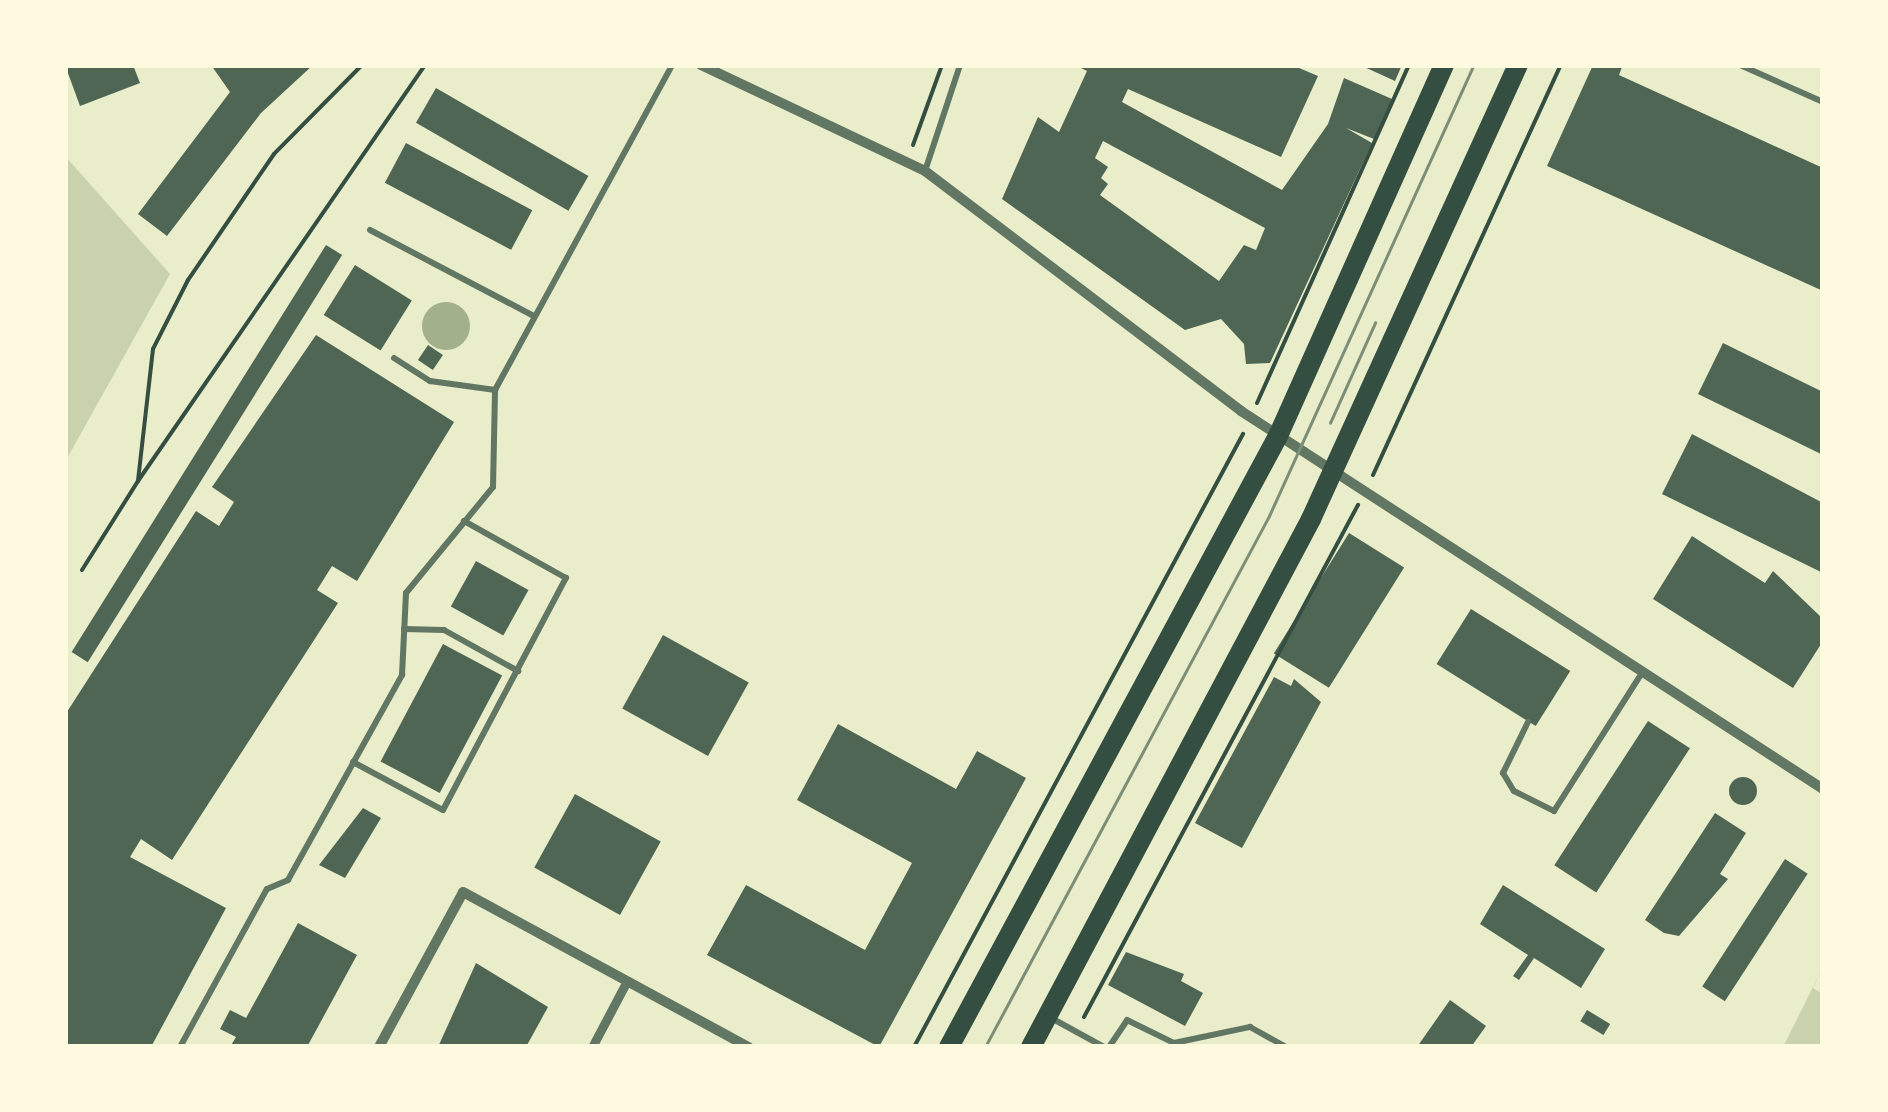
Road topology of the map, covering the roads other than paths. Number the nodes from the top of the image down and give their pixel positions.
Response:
1 (672, 65) edge
2 (701, 65) edge
3 (960, 65) edge
4 (1444, 65) edge
5 (1518, 65) edge
6 (1740, 65) edge
7 (1823, 102) edge
8 (924, 171) junction
9 (370, 230) dead end
10 (534, 316) junction
11 (394, 358) dead end
12 (495, 390) junction
13 (1278, 436) junction
14 (1334, 470) junction
15 (464, 521) junction
16 (404, 629) junction
17 (518, 671) junction
18 (1642, 674) junction
19 (1528, 722) dead end
20 (353, 762) junction
21 (1823, 788) edge
22 (627, 981) junction
23 (1048, 1016) junction
24 (1191, 1038) junction
25 (1272, 1044) edge
26 (180, 1047) edge
27 (380, 1047) edge
28 (592, 1047) edge
29 (749, 1047) edge
30 (949, 1047) edge
31 (1031, 1047) edge
32 (1107, 1047) edge
33 (1197, 1047) edge
34 (1286, 1047) edge

1 - 10 lane
2 - 8 street
3 - 8 lane
4 - 13 main road
5 - 14 main road
6 - 7 lane
8 - 13 street
9 - 10 lane
10 - 12 lane
11 - 12 lane
12 - 15 lane
13 - 14 street
13 - 30 main road
14 - 18 street
14 - 23 main road
15 - 16 lane
15 - 17 lane
16 - 17 lane
16 - 20 lane
17 - 20 lane
18 - 19 lane
18 - 21 street
20 - 26 lane
22 - 27 street
22 - 28 street
22 - 29 street
23 - 31 main road
23 - 32 lane
24 - 25 lane
24 - 32 lane
24 - 33 lane
25 - 34 lane

